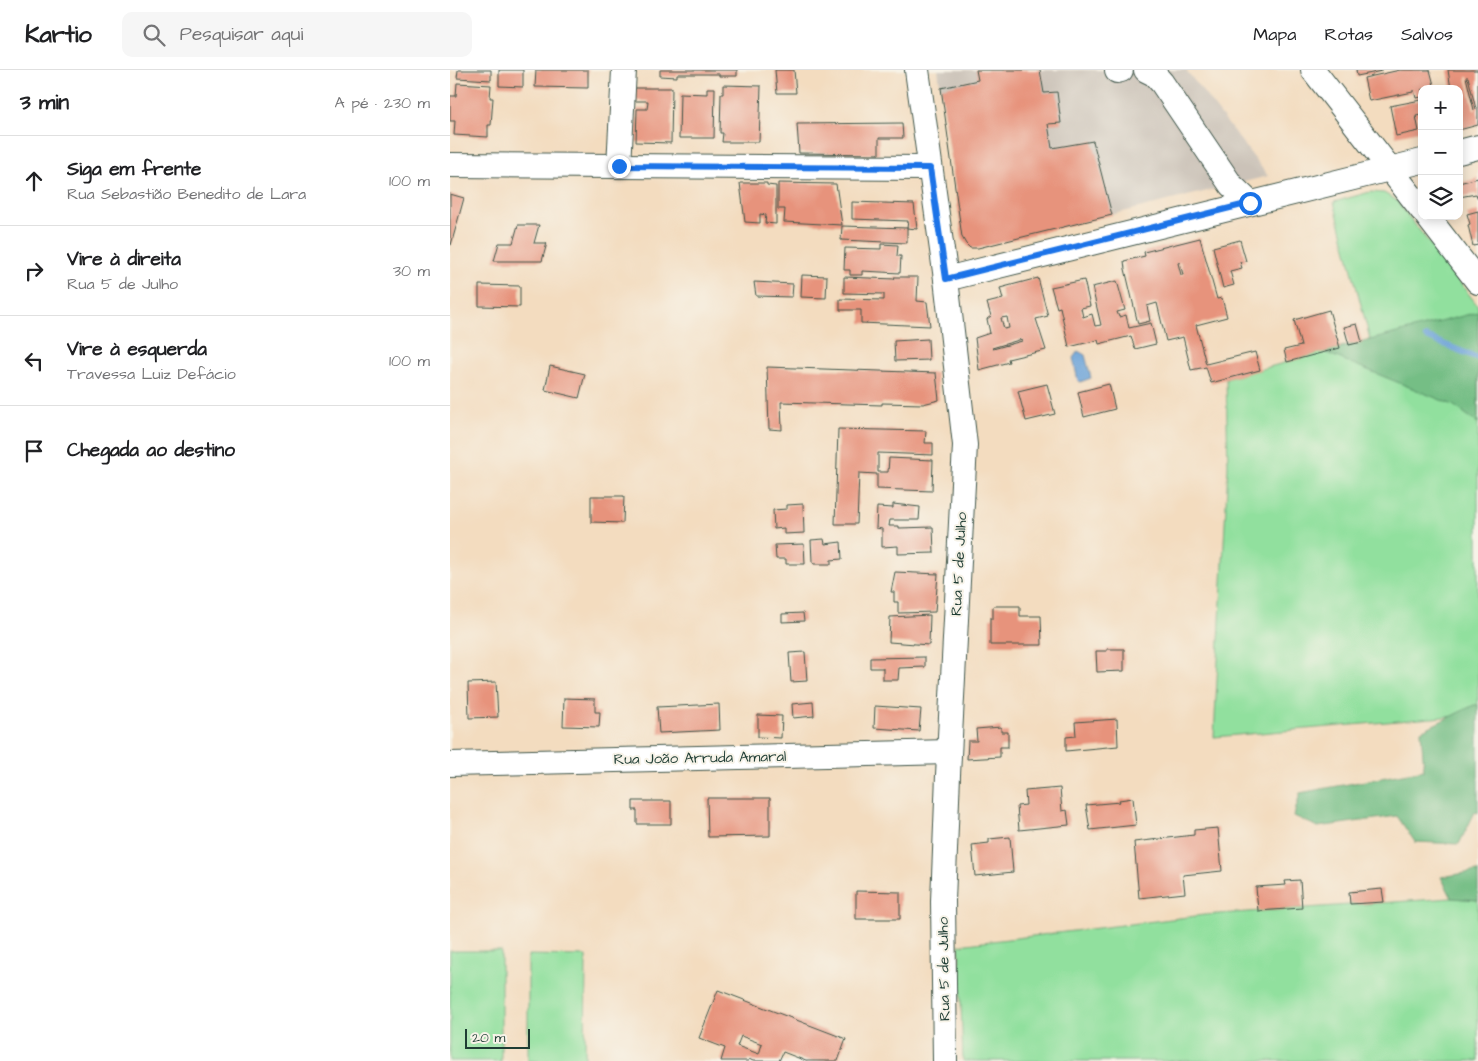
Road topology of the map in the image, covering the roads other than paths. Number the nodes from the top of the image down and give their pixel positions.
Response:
1 (624, 70) edge
2 (917, 70) edge
3 (1146, 70) edge
4 (1313, 70) edge
5 (1478, 147) edge
6 (1463, 151) edge
7 (1418, 162) edge
8 (450, 165) edge
9 (619, 166) junction
10 (930, 168) junction
11 (1390, 168) junction
12 (1250, 203) junction
13 (1418, 205) edge
14 (1430, 220) edge
15 (946, 279) junction
16 (1478, 282) edge
17 (949, 752) junction
18 (450, 764) edge
19 (945, 1061) edge

1 - 9 street
2 - 10 street, Rua 5 de Julho
3 - 12 street
4 - 11 street
5 - 6 street
7 - 11 street
8 - 9 street
9 - 10 street
10 - 15 street, Rua 5 de Julho
11 - 12 street
11 - 13 street
12 - 15 street
14 - 16 street
15 - 17 street, Rua 5 de Julho
17 - 18 street, Rua João Arruda Amaral
17 - 19 street, Rua 5 de Julho

